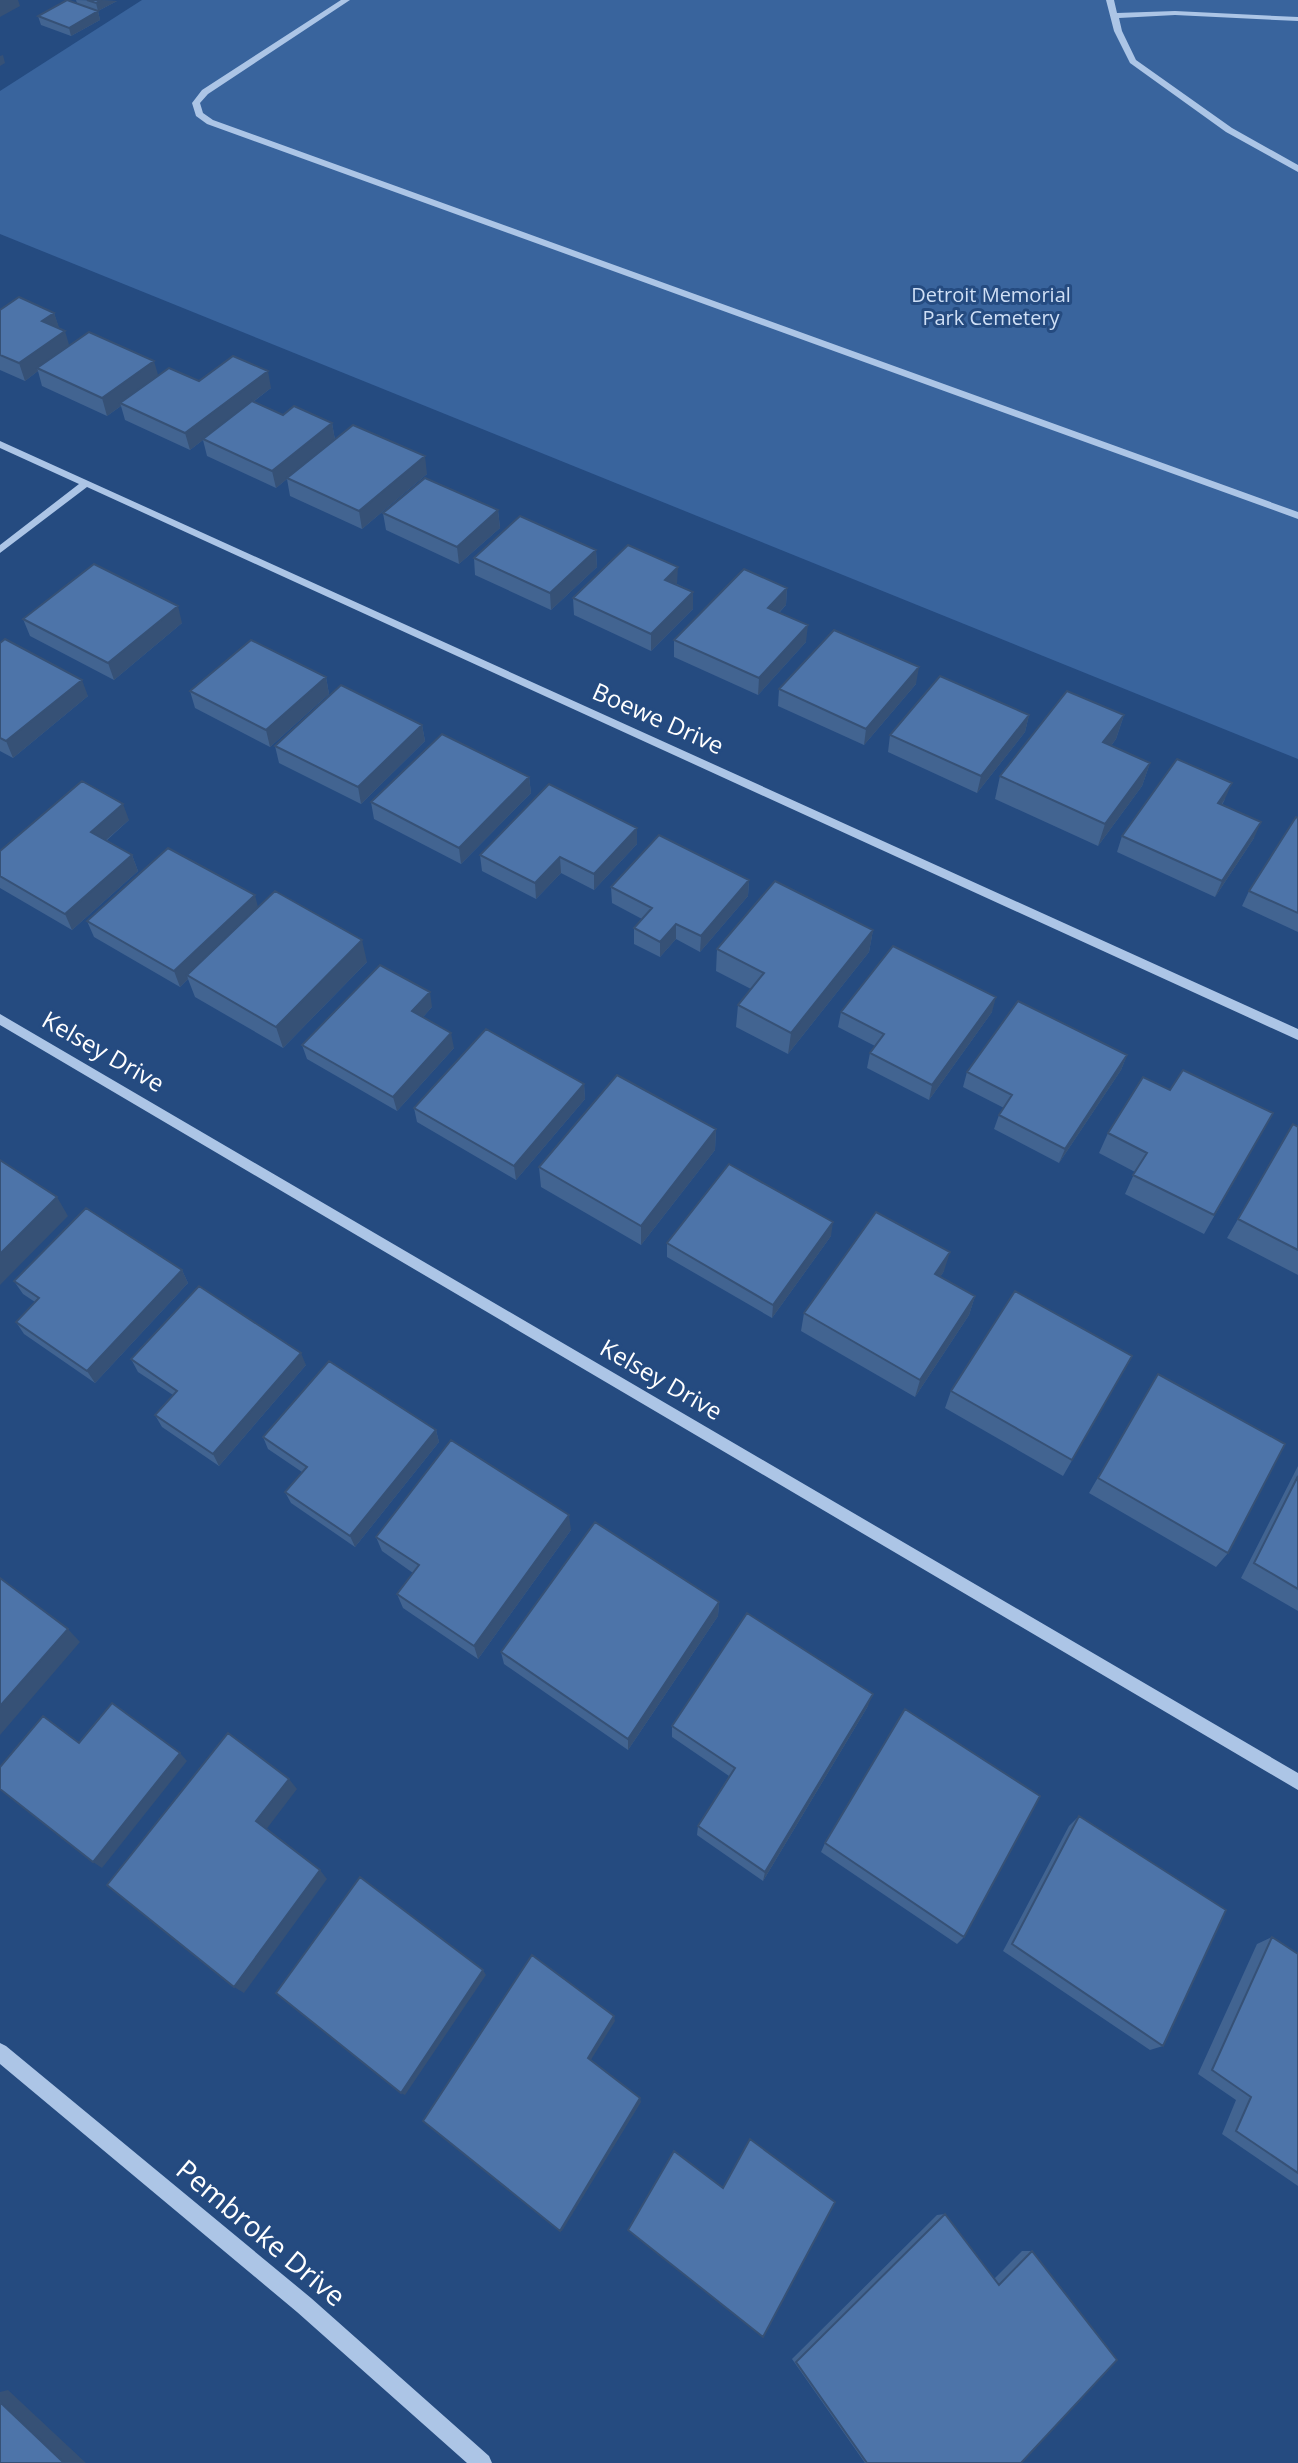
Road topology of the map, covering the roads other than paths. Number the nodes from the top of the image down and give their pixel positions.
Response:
1 (346, 0) edge
2 (1110, 0) edge
3 (1114, 16) junction
4 (1298, 19) edge
5 (1298, 169) edge
6 (0, 444) edge
7 (86, 483) junction
8 (1298, 516) edge
9 (0, 550) edge
10 (0, 1019) edge
11 (1298, 1035) edge
12 (1298, 1782) edge
13 (0, 2052) edge
14 (482, 2463) edge

1 - 8 street
2 - 3 street
3 - 4 street
3 - 5 street
6 - 7 street, Boewe Drive
7 - 9 street
7 - 11 street, Boewe Drive
10 - 12 street, Kelsey Drive
13 - 14 street, Pembroke Drive

